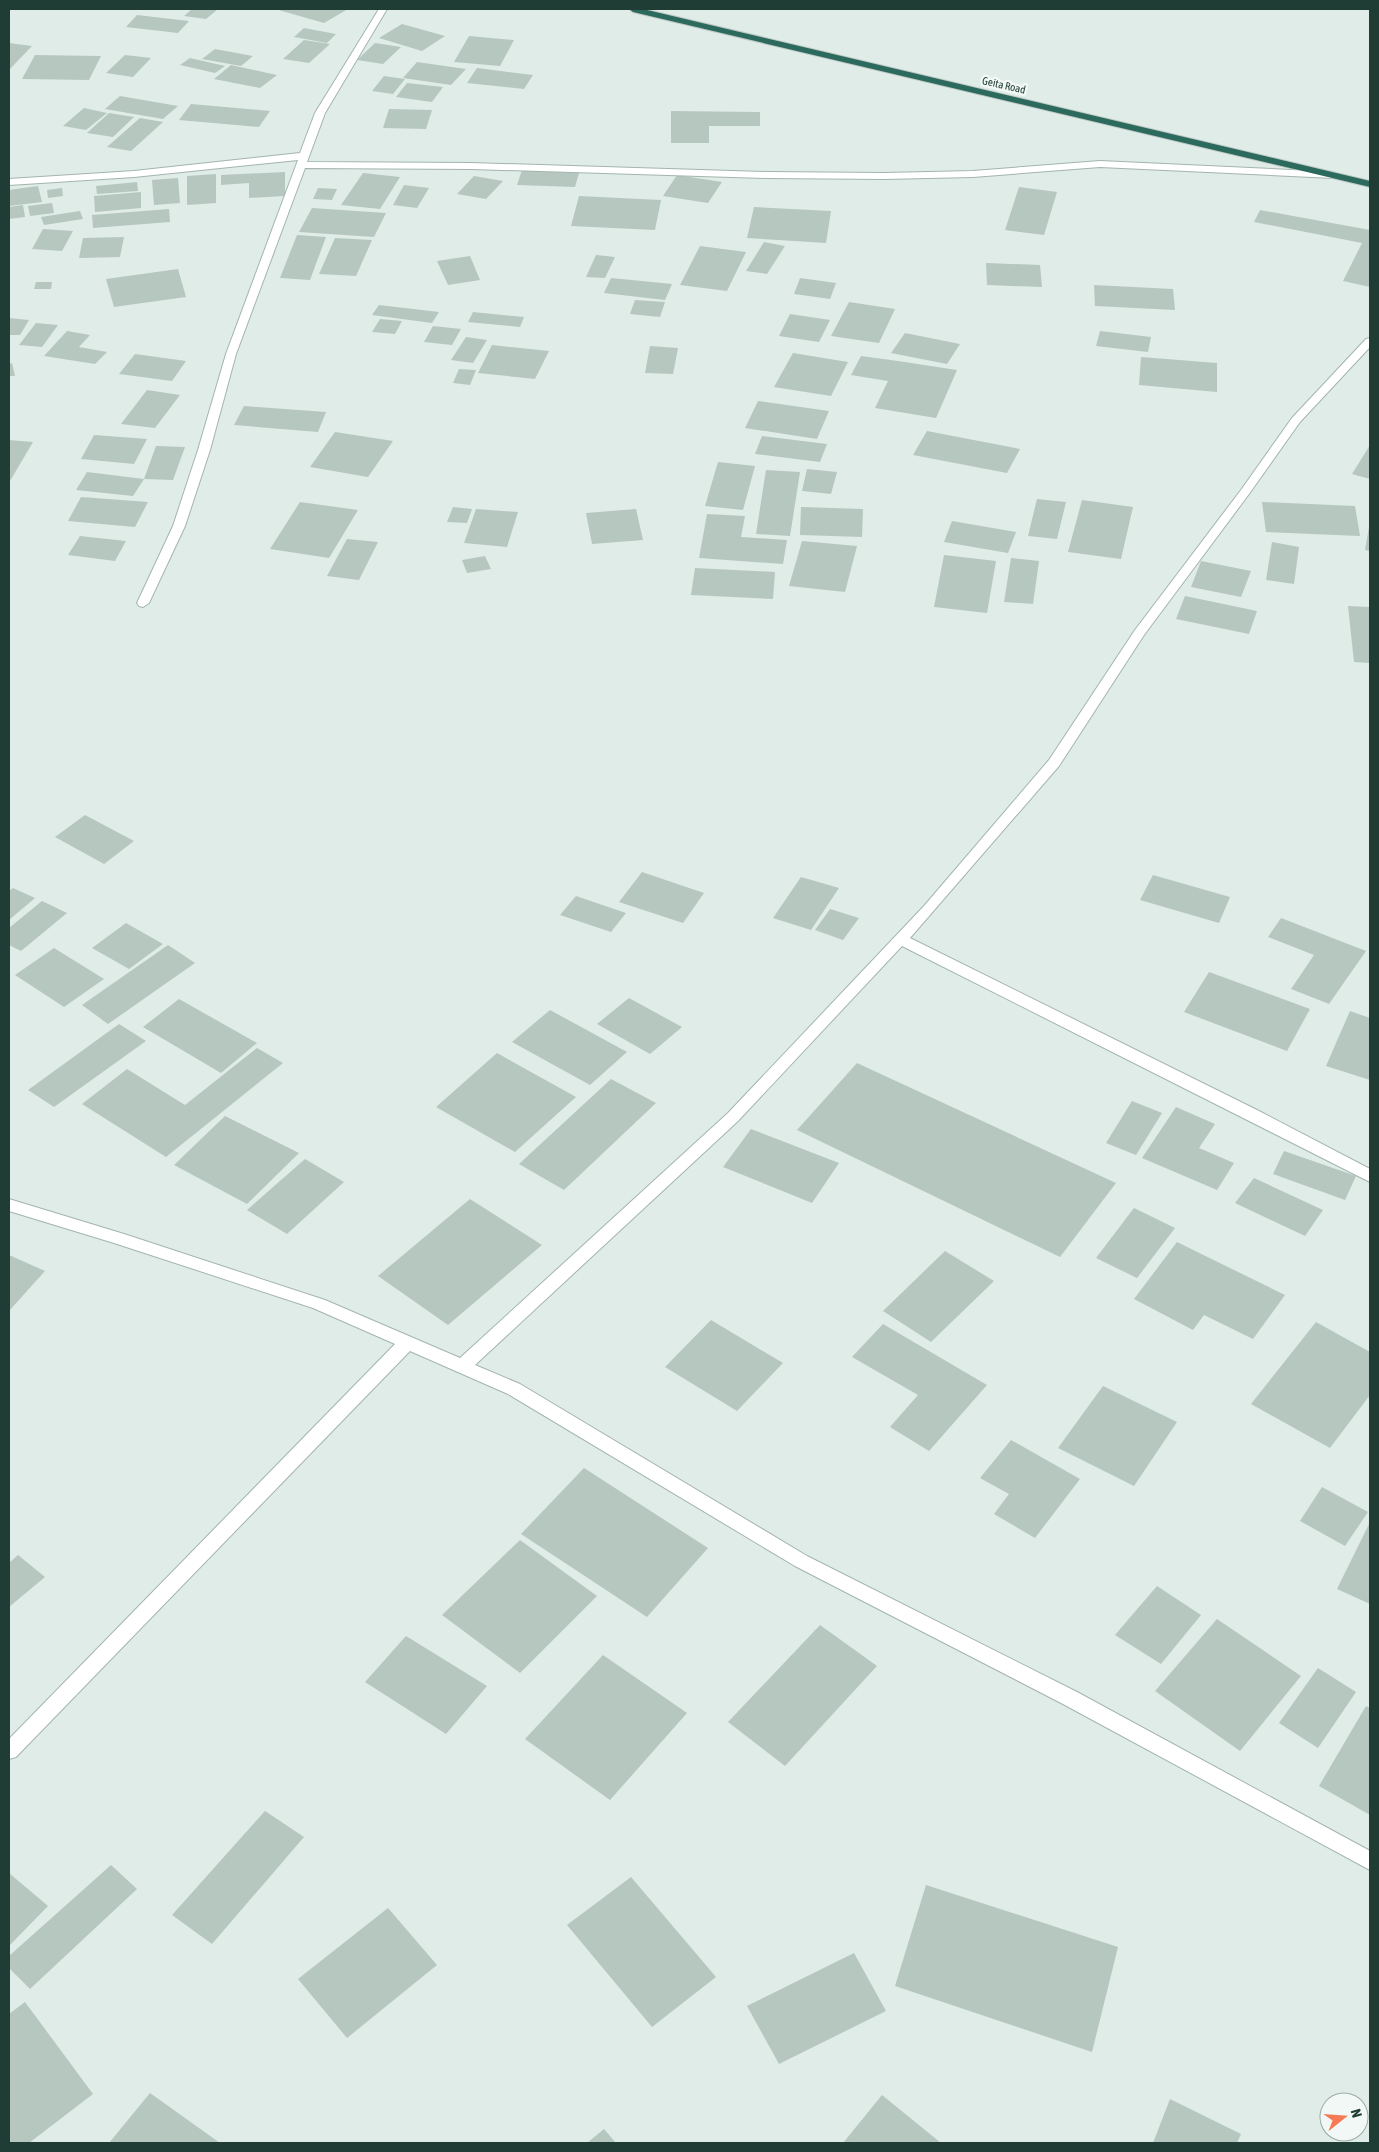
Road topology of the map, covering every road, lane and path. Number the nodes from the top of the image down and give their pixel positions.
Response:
1 (383, 9) edge
2 (641, 10) edge
3 (302, 161) junction
4 (1333, 175) junction
5 (9, 182) edge
6 (1370, 184) edge
7 (1370, 341) edge
8 (143, 603) dead end
9 (901, 940) junction
10 (1370, 1176) edge
11 (9, 1205) edge
12 (407, 1343) junction
13 (462, 1367) junction
14 (9, 1751) edge
15 (1370, 1861) edge

1 - 3 street
2 - 4 highway, Geita Road
3 - 4 street
3 - 5 street
3 - 8 street
4 - 6 highway, Geita Road
7 - 9 street
9 - 10 street
9 - 13 street
11 - 12 street
12 - 13 street
12 - 14 street
13 - 15 street

